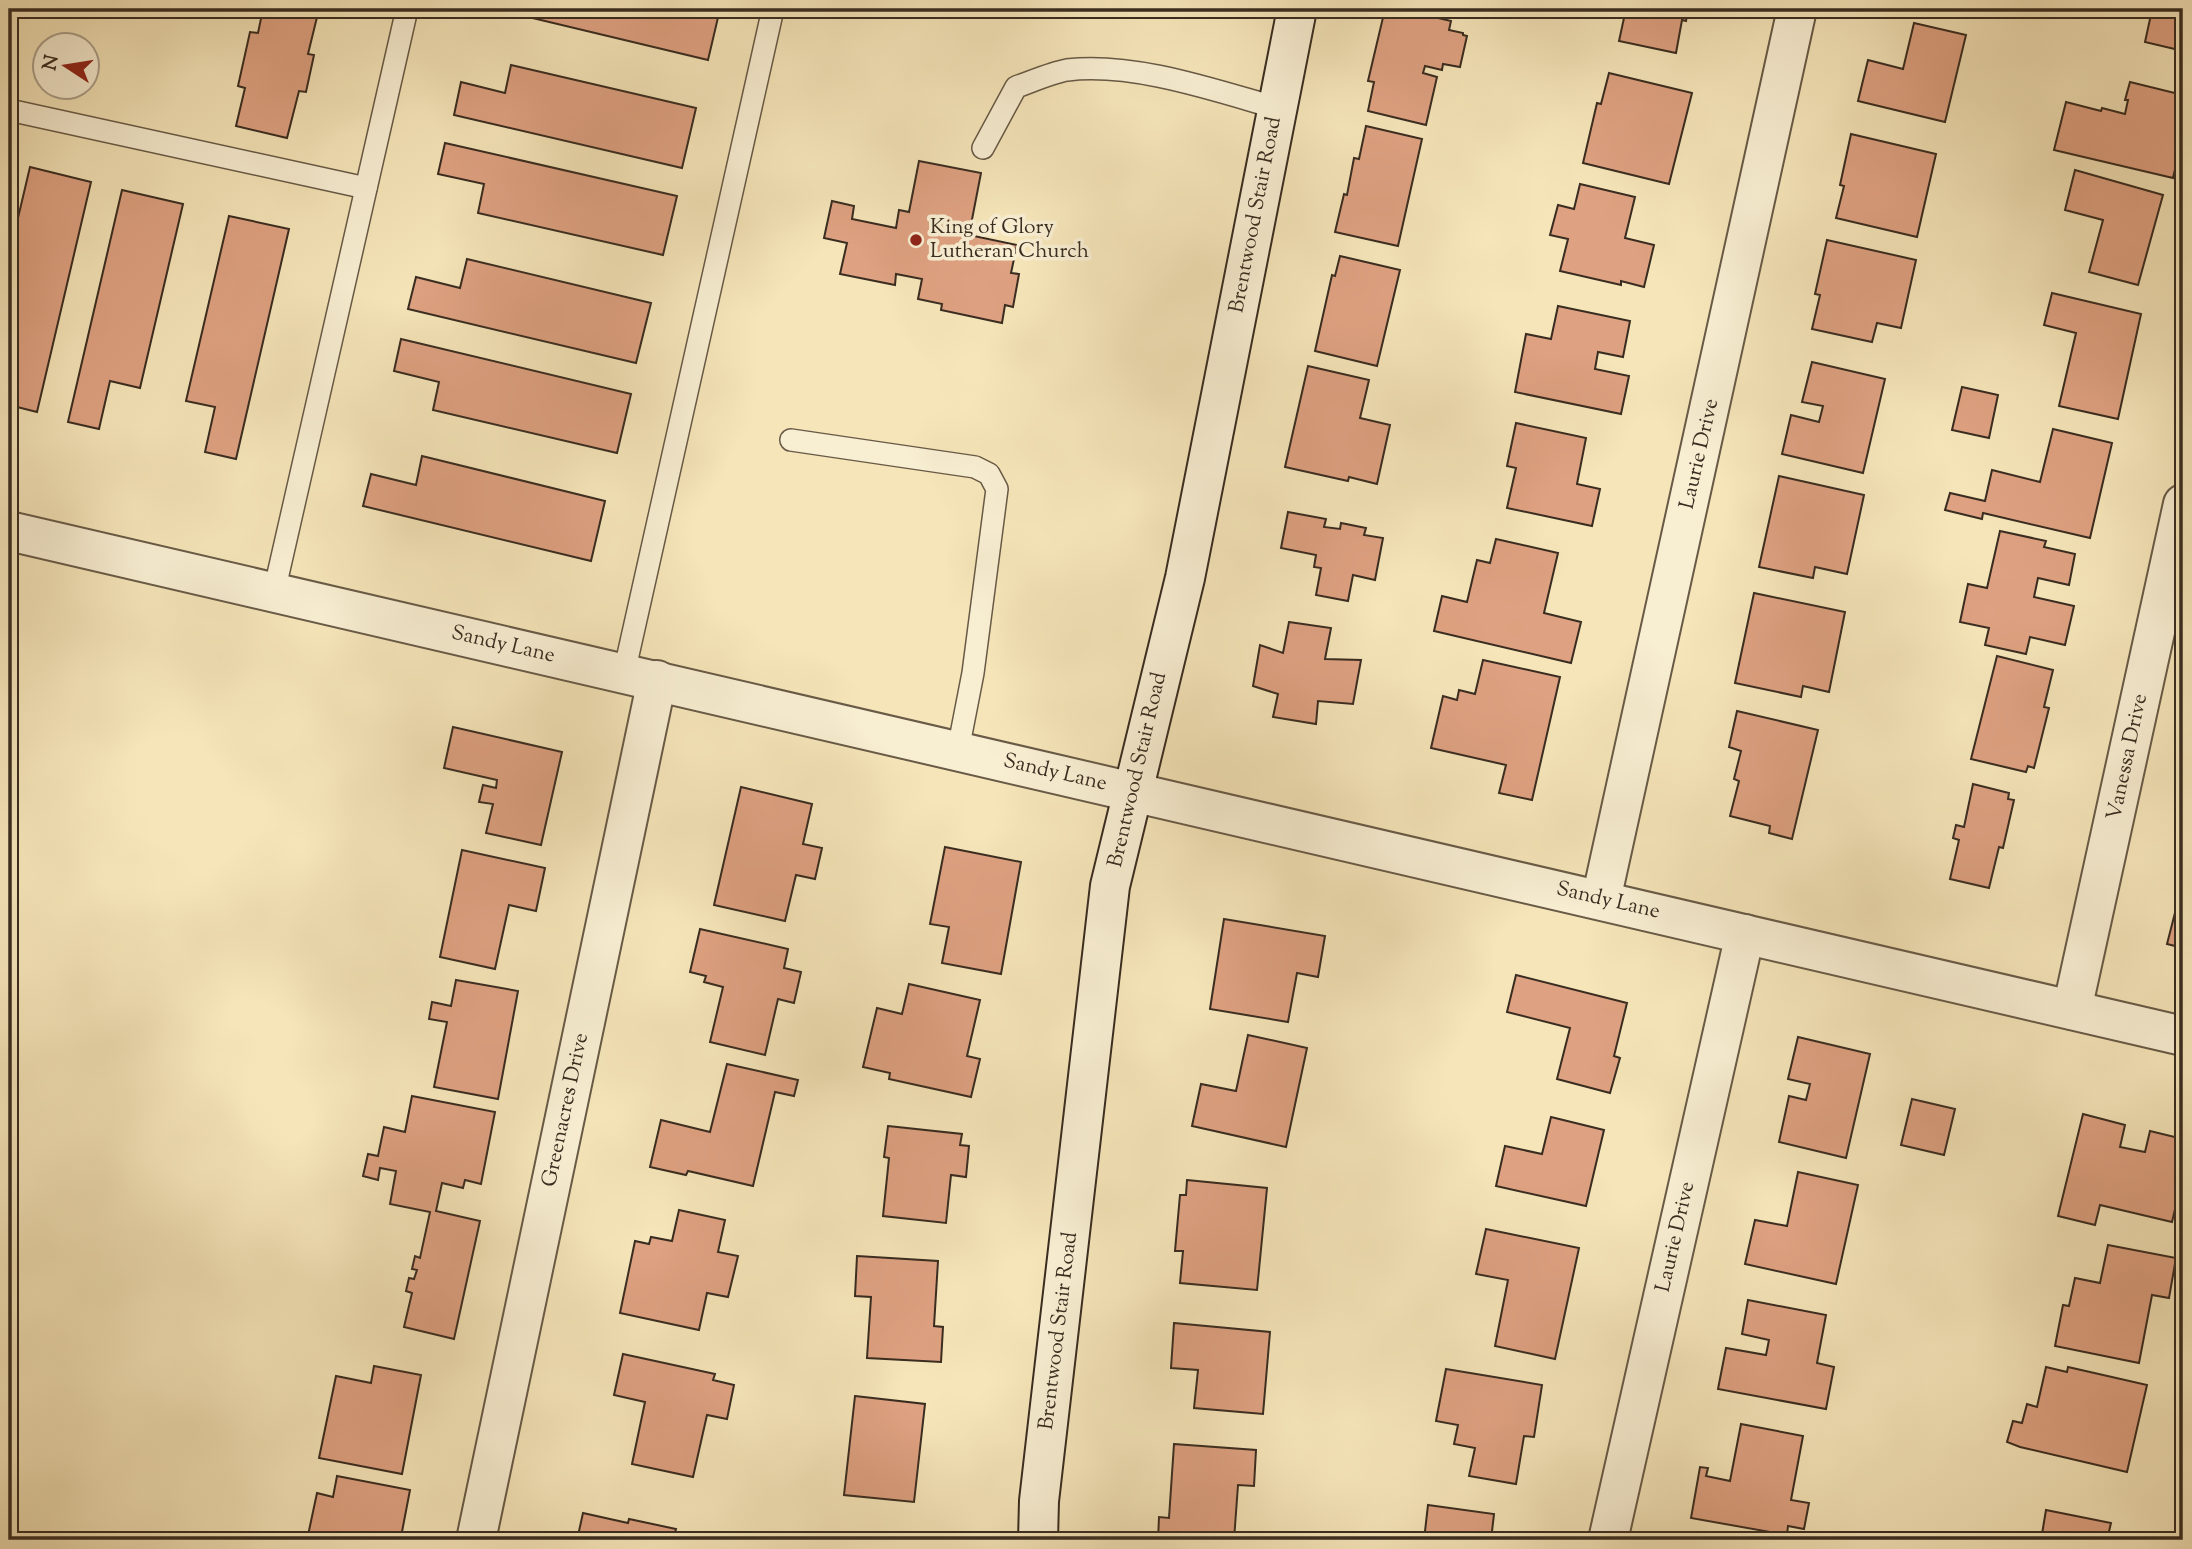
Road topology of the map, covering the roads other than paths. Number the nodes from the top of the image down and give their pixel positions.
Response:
1 (407, 9) edge
2 (773, 9) edge
3 (1297, 9) edge
4 (1797, 9) edge
5 (1278, 108) junction
6 (9, 110) edge
7 (984, 148) dead end
8 (366, 188) junction
9 (791, 440) dead end
10 (2183, 504) edge
11 (9, 531) edge
12 (274, 592) junction
13 (640, 676) junction
14 (958, 750) junction
15 (1133, 790) junction
16 (1601, 900) junction
17 (1745, 934) junction
18 (2072, 1010) junction
19 (2183, 1036) edge
20 (476, 1540) edge
21 (1038, 1540) edge
22 (1608, 1540) edge

1 - 8 lane
2 - 13 lane
3 - 5 street, Brentwood Stair Road
4 - 16 street, Laurie Drive
5 - 7 lane
5 - 15 street, Brentwood Stair Road
6 - 8 lane
8 - 12 lane
9 - 14 lane
10 - 18 street, Vanessa Drive
11 - 12 street, Sandy Lane
12 - 13 street, Sandy Lane
13 - 14 street, Sandy Lane
13 - 20 street, Greenacres Drive
14 - 15 street, Sandy Lane
15 - 16 street, Sandy Lane
15 - 21 street, Brentwood Stair Road
16 - 17 street, Sandy Lane
17 - 18 street, Sandy Lane
17 - 22 street, Laurie Drive
18 - 19 street, Sandy Lane

